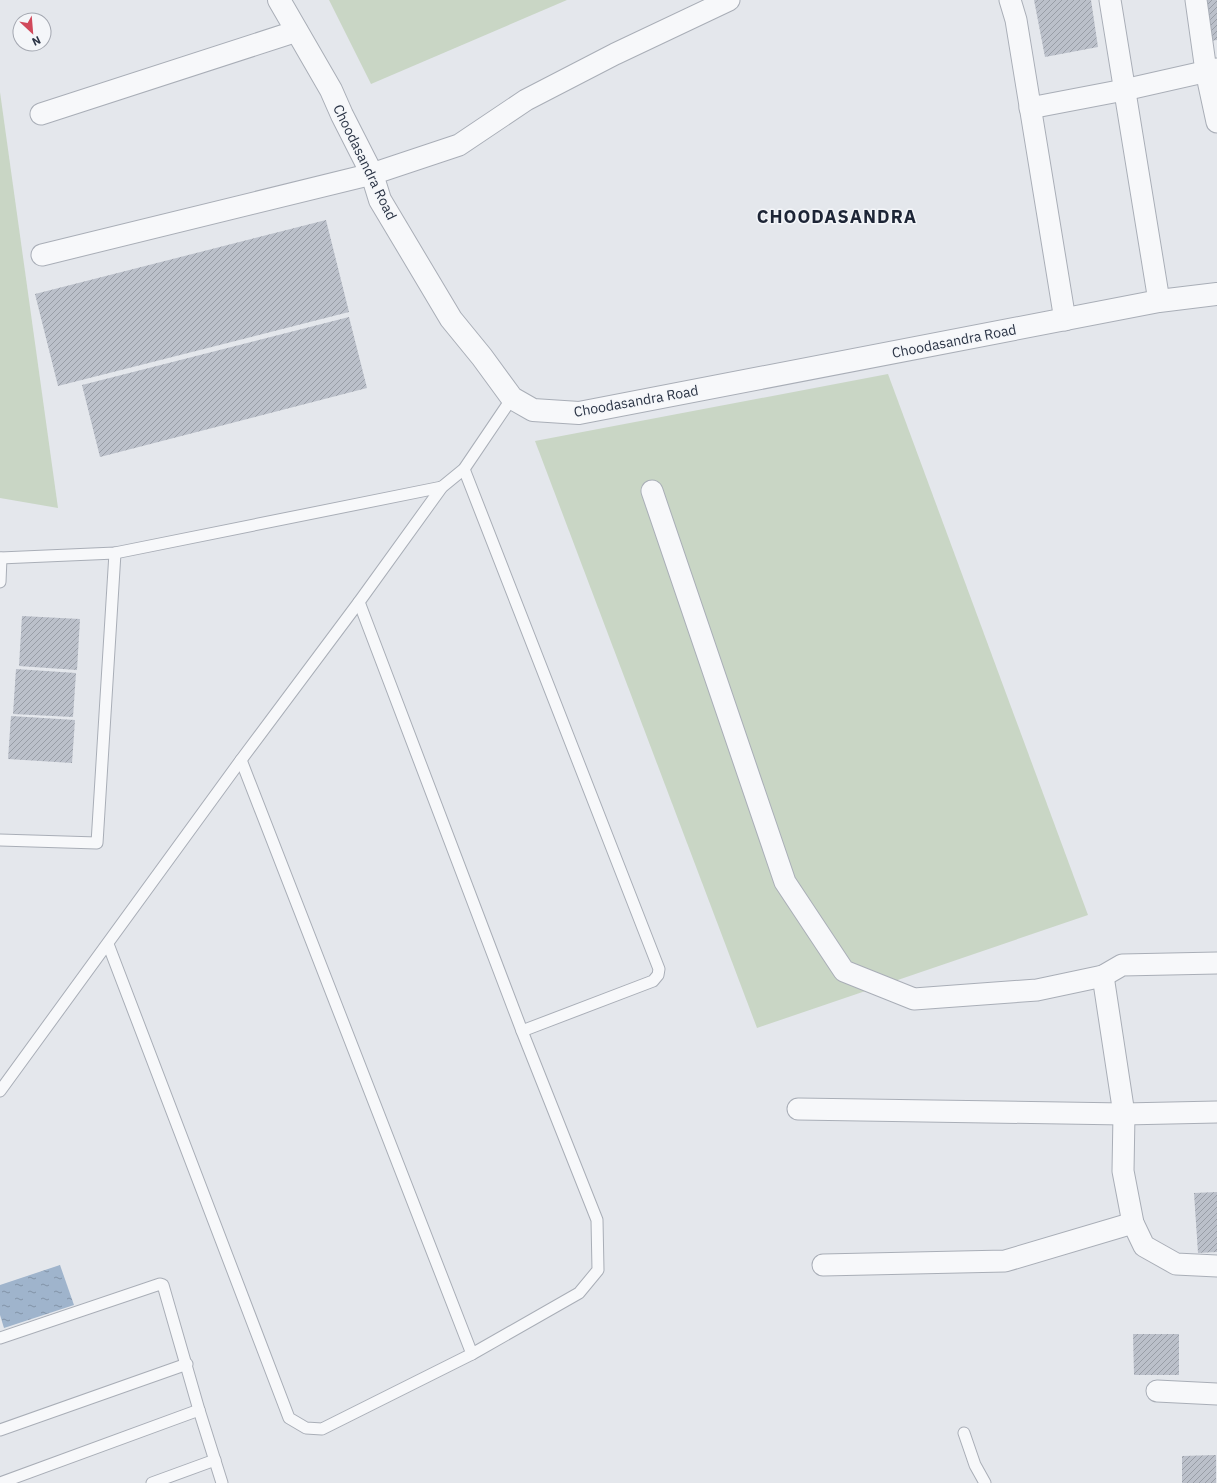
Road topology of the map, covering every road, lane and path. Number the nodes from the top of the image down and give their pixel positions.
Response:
1 (279, 0) edge
2 (729, 0) edge
3 (1010, 0) edge
4 (1110, 0) edge
5 (1196, 0) edge
6 (297, 31) junction
7 (1211, 70) edge
8 (1124, 90) junction
9 (1030, 108) junction
10 (41, 114) dead end
11 (1217, 122) edge
12 (372, 174) junction
13 (42, 255) dead end
14 (1217, 294) edge
15 (1159, 301) junction
16 (1065, 320) junction
17 (512, 398) junction
18 (464, 469) junction
19 (442, 487) junction
20 (652, 491) dead end
21 (115, 553) junction
22 (1, 558) edge
23 (0, 582) edge
24 (360, 602) junction
25 (241, 760) junction
26 (0, 840) edge
27 (108, 944) junction
28 (1217, 963) edge
29 (1103, 976) junction
30 (522, 1031) junction
31 (0, 1091) edge
32 (798, 1110) dead end
33 (1217, 1112) edge
34 (1124, 1114) junction
35 (1133, 1223) junction
36 (823, 1265) dead end
37 (1217, 1266) edge
38 (0, 1338) edge
39 (472, 1354) junction
40 (187, 1364) junction
41 (1157, 1391) dead end
42 (1217, 1394) edge
43 (199, 1410) junction
44 (0, 1430) edge
45 (964, 1433) dead end
46 (215, 1460) junction
47 (0, 1483) edge
48 (152, 1483) edge
49 (222, 1483) edge
50 (984, 1483) edge

1 - 6 street, Choodasandra Road
2 - 12 street
3 - 9 street
4 - 8 street
5 - 7 street
6 - 10 street
6 - 12 street, Choodasandra Road
7 - 8 street
7 - 11 street
8 - 9 street
8 - 15 street
9 - 16 street
12 - 13 street
12 - 17 street, Choodasandra Road
14 - 15 street, Choodasandra Road
15 - 16 street, Choodasandra Road
16 - 17 street, Choodasandra Road
17 - 18 lane
18 - 19 lane
18 - 30 lane
19 - 21 lane
19 - 24 lane
20 - 29 street
21 - 22 lane
21 - 26 lane
22 - 23 lane
24 - 25 lane
24 - 30 lane
25 - 27 lane
25 - 39 lane
27 - 31 lane
27 - 39 lane
28 - 29 street
29 - 34 street
30 - 39 lane
32 - 34 street
33 - 34 street
34 - 35 street
35 - 36 street
35 - 37 street
38 - 40 lane
40 - 43 lane
40 - 44 lane
41 - 42 street
43 - 46 lane
43 - 47 lane
45 - 50 lane
46 - 48 lane
46 - 49 lane

